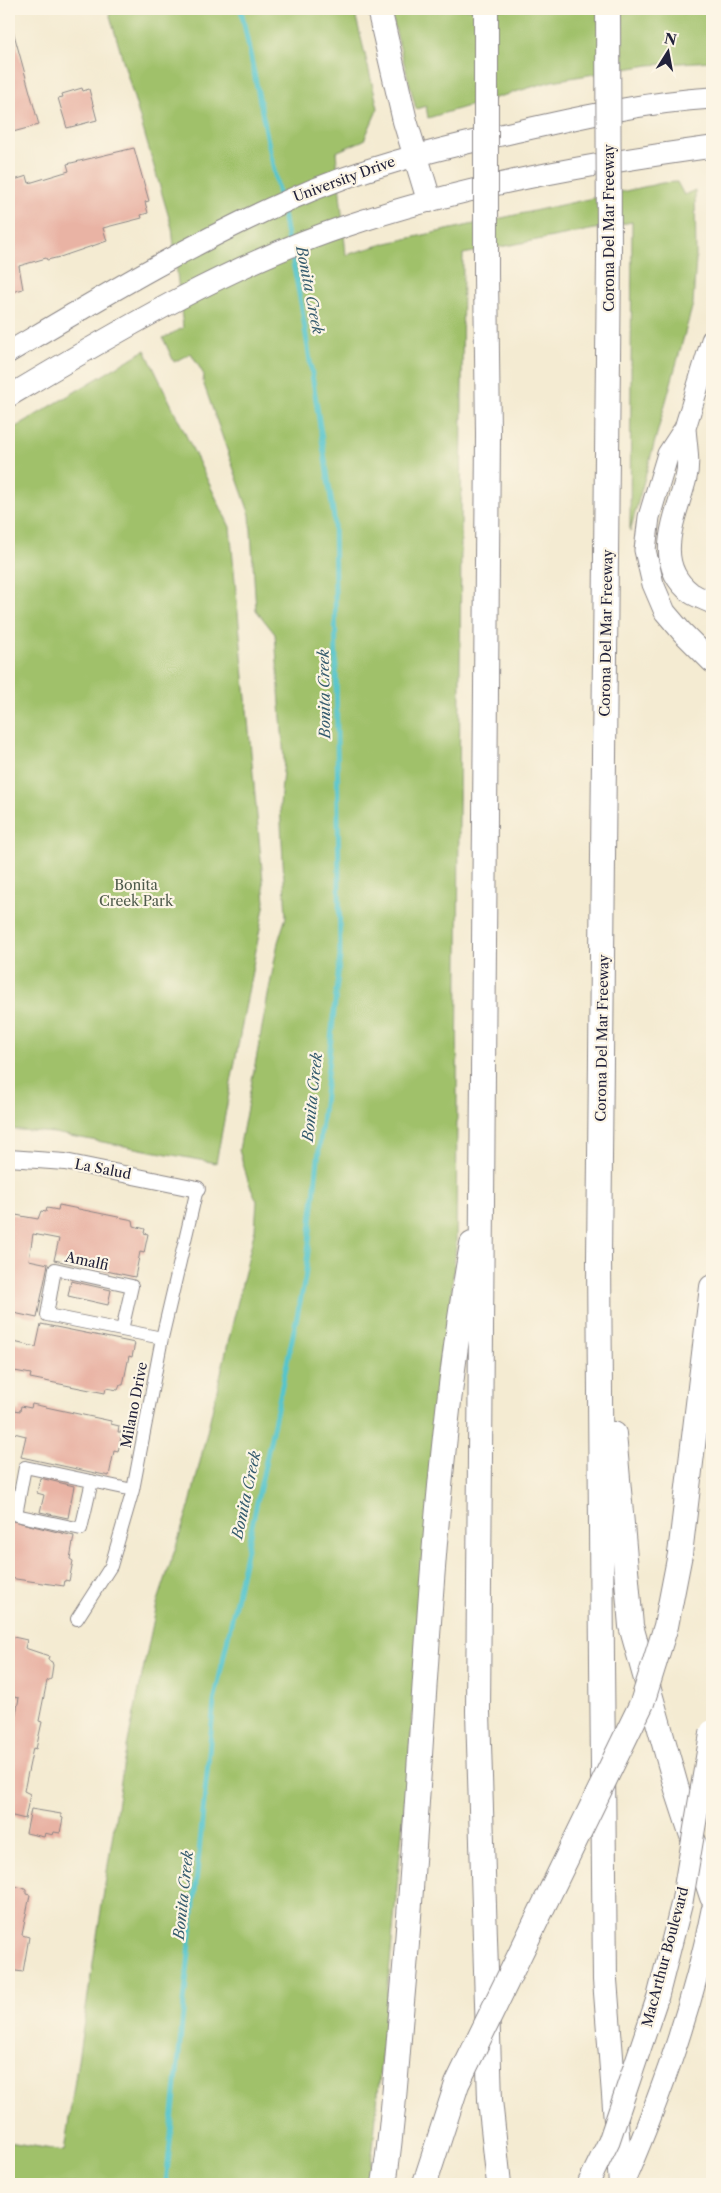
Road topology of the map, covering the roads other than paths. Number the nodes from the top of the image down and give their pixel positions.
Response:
1 (379, 9) edge
2 (486, 9) edge
3 (608, 9) edge
4 (712, 98) edge
5 (712, 147) edge
6 (416, 154) junction
7 (429, 200) junction
8 (712, 340) edge
9 (9, 352) edge
10 (9, 396) edge
11 (685, 428) junction
12 (712, 603) edge
13 (712, 662) edge
14 (9, 1158) edge
15 (484, 1176) junction
16 (197, 1189) joint
17 (599, 1258) junction
18 (712, 1287) edge
19 (122, 1330) junction
20 (162, 1338) junction
21 (92, 1481) junction
22 (133, 1490) junction
23 (77, 1619) dead end
24 (712, 1726) edge
25 (712, 1897) edge
26 (712, 1910) edge
27 (384, 2184) edge
28 (425, 2184) edge
29 (499, 2184) edge
30 (588, 2184) edge
31 (622, 2184) edge

1 - 6 highway
2 - 15 highway, bridge
3 - 17 highway, Corona Del Mar Freeway, bridge
4 - 6 main road, University Drive
5 - 7 main road
6 - 7 highway
6 - 9 main road, University Drive
7 - 10 main road
8 - 11 main road
11 - 12 main road
11 - 13 main road
14 - 16 street, La Salud
15 - 27 highway
15 - 29 highway
16 - 20 street, Milano Drive
17 - 25 highway
17 - 31 highway
18 - 28 highway, bridge
19 - 19 street, Amalfi
19 - 20 street, Amalfi
20 - 22 street, Milano Drive
21 - 21 street
21 - 22 street
22 - 23 street, Milano Drive
24 - 30 main road, MacArthur Boulevard, bridge
26 - 31 main road

